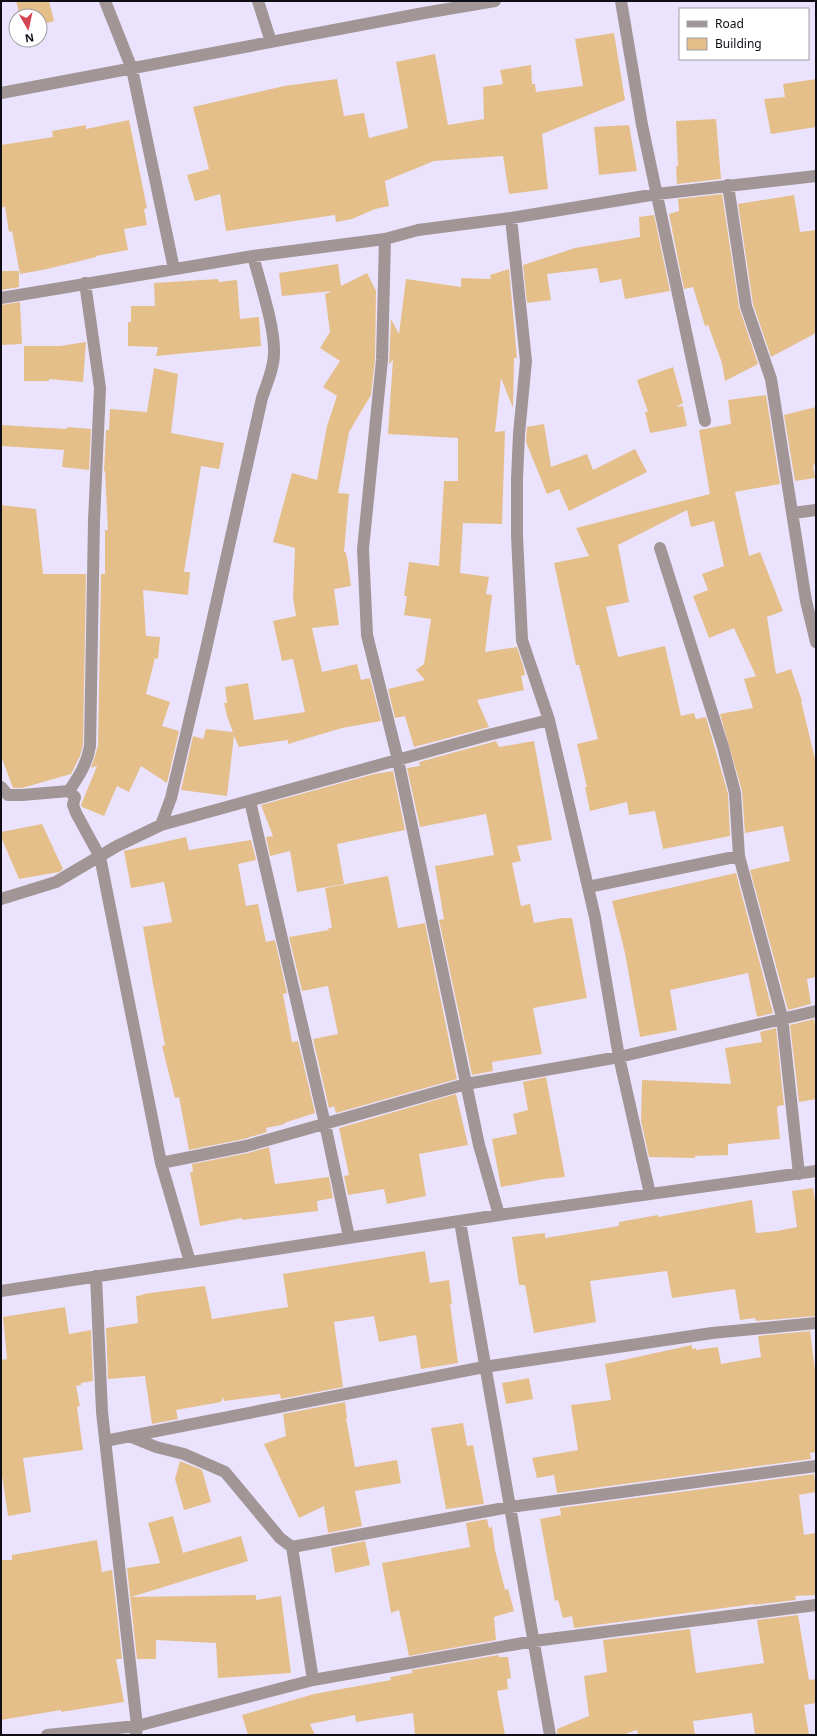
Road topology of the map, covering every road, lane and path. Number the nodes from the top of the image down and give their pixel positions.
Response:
1 (105, 1) edge
2 (258, 1) edge
3 (495, 1) edge
4 (621, 1) edge
5 (423, 7) edge
6 (271, 42) junction
7 (132, 69) junction
8 (1, 93) edge
9 (816, 176) edge
10 (728, 185) junction
11 (657, 194) junction
12 (511, 218) junction
13 (384, 239) junction
14 (253, 256) junction
15 (174, 269) junction
16 (85, 283) junction
17 (1, 298) edge
18 (705, 421) dead end
19 (816, 510) edge
20 (793, 513) junction
21 (660, 548) dead end
22 (816, 642) edge
23 (549, 720) junction
24 (398, 760) junction
25 (1, 787) edge
26 (69, 791) junction
27 (250, 801) junction
28 (161, 825) junction
29 (739, 856) junction
30 (100, 857) junction
31 (588, 887) junction
32 (1, 899) edge
33 (816, 1011) edge
34 (782, 1018) junction
35 (619, 1057) junction
36 (466, 1084) junction
37 (325, 1124) junction
38 (161, 1163) junction
39 (816, 1171) edge
40 (799, 1174) junction
41 (650, 1194) junction
42 (499, 1215) junction
43 (460, 1222) junction
44 (349, 1237) junction
45 (190, 1262) junction
46 (96, 1276) junction
47 (1, 1291) edge
48 (816, 1323) edge
49 (484, 1367) junction
50 (129, 1436) junction
51 (106, 1440) junction
52 (816, 1466) edge
53 (510, 1507) junction
54 (292, 1547) junction
55 (816, 1605) edge
56 (534, 1641) junction
57 (313, 1680) junction
58 (137, 1731) edge
59 (47, 1735) edge
60 (550, 1735) edge

1 - 7 street
2 - 6 street
3 - 5 street
4 - 11 street
5 - 6 street
6 - 7 street
7 - 8 street
7 - 15 street
9 - 10 street
10 - 11 street
10 - 20 street
11 - 12 street
11 - 18 street
12 - 13 street
12 - 23 street
13 - 14 street
13 - 24 street
14 - 15 street
14 - 28 street
15 - 16 street
16 - 17 street
16 - 26 street
19 - 20 street
20 - 22 street
21 - 29 street
23 - 24 street
23 - 31 street
24 - 27 street
24 - 36 street
25 - 26 street
26 - 30 street
27 - 28 street
27 - 37 street
28 - 30 street
29 - 31 street
29 - 34 street
30 - 32 street
30 - 38 street
31 - 35 street
33 - 34 street
34 - 35 street
34 - 40 street
35 - 36 street
35 - 41 street
36 - 37 street
36 - 42 street
37 - 38 street
37 - 44 street
38 - 45 street
39 - 40 street
40 - 41 street
41 - 42 street
42 - 43 street
43 - 44 street
43 - 49 street
44 - 45 street
45 - 46 street
46 - 47 street
46 - 51 street
48 - 49 street
49 - 50 street
49 - 53 street
50 - 51 street
50 - 54 street
51 - 58 street
52 - 53 street
53 - 54 street
53 - 56 street
54 - 57 street
55 - 56 street
56 - 57 street
56 - 60 street
57 - 58 street
58 - 59 street

